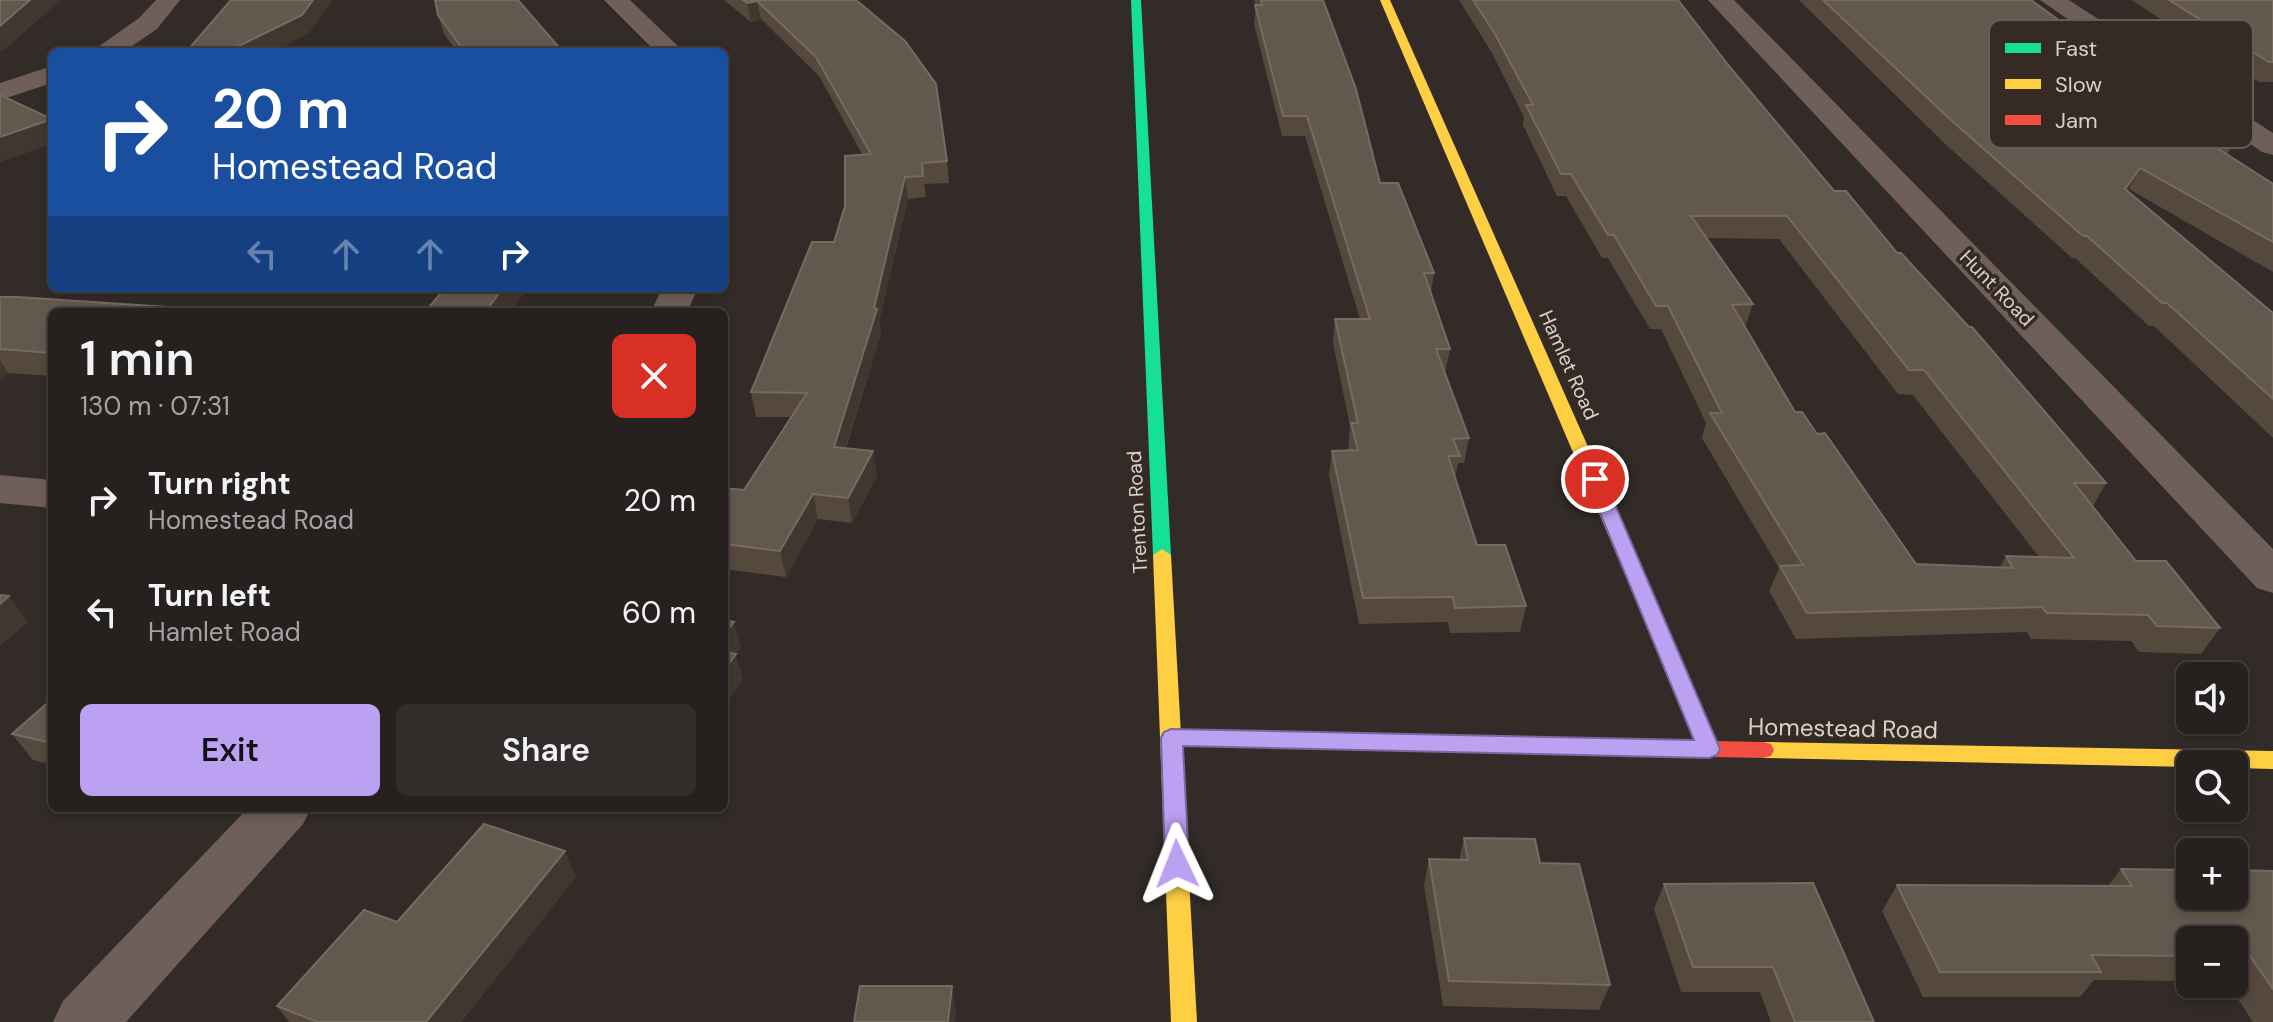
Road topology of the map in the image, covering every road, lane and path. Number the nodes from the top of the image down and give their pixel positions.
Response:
1 (168, 0) edge
2 (616, 0) edge
3 (1136, 0) edge
4 (1385, 0) edge
5 (1720, 0) edge
6 (2052, 0) edge
7 (2082, 20) edge
8 (111, 48) edge
9 (667, 48) edge
10 (48, 75) edge
11 (0, 92) edge
12 (2253, 133) edge
13 (2273, 146) edge
14 (0, 489) edge
15 (48, 494) edge
16 (2273, 577) edge
17 (1171, 738) junction
18 (1709, 749) junction
19 (2273, 760) edge
20 (279, 812) edge
21 (85, 1022) edge
22 (1184, 1022) edge

1 - 8 street
2 - 9 street
3 - 17 street, Trenton Road
4 - 18 street, Hamlet Road
5 - 16 street, Hunt Road
6 - 7 street
10 - 11 street
12 - 13 street
14 - 15 street
17 - 18 street, Homestead Road
17 - 22 street, Trenton Road
18 - 19 street, Homestead Road
20 - 21 street

